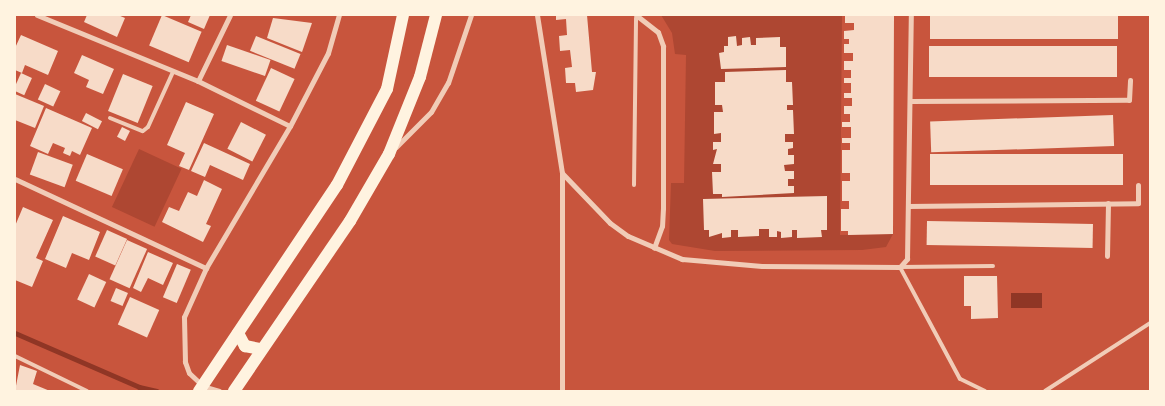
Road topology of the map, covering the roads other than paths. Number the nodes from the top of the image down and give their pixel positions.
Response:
1 (37, 15) edge
2 (230, 15) edge
3 (340, 15) edge
4 (403, 15) edge
5 (436, 15) edge
6 (471, 15) edge
7 (537, 15) edge
8 (911, 15) edge
9 (636, 16) edge
10 (48, 17) edge
11 (173, 72) junction
12 (1130, 80) dead end
13 (198, 81) junction
14 (910, 101) junction
15 (110, 118) dead end
16 (290, 126) junction
17 (389, 154) junction
18 (562, 173) junction
19 (15, 179) edge
20 (634, 185) dead end
21 (1138, 186) dead end
22 (1108, 203) junction
23 (908, 206) junction
24 (654, 248) junction
25 (1107, 256) dead end
26 (993, 266) dead end
27 (900, 267) junction
28 (206, 268) junction
29 (1150, 323) edge
30 (238, 332) junction
31 (261, 349) junction
32 (15, 356) edge
33 (201, 388) edge
34 (87, 391) edge
35 (219, 391) edge
36 (234, 391) edge
37 (562, 391) edge
38 (985, 391) edge
39 (1045, 391) edge

1 - 10 street
2 - 13 street
3 - 16 street
4 - 30 main road
5 - 17 main road
6 - 17 street
7 - 18 street
8 - 14 street
9 - 20 lane
9 - 24 street
10 - 11 street
11 - 13 street
11 - 15 lane
12 - 14 street
13 - 16 street
14 - 23 street
16 - 28 street
17 - 31 main road
18 - 24 street
18 - 37 street
19 - 28 street
21 - 22 street
22 - 23 street
22 - 25 street
23 - 27 street
24 - 27 street
26 - 27 lane
27 - 38 lane
28 - 33 street
29 - 39 lane
30 - 31 main road
30 - 33 main road
31 - 36 main road
32 - 34 lane
33 - 35 street

